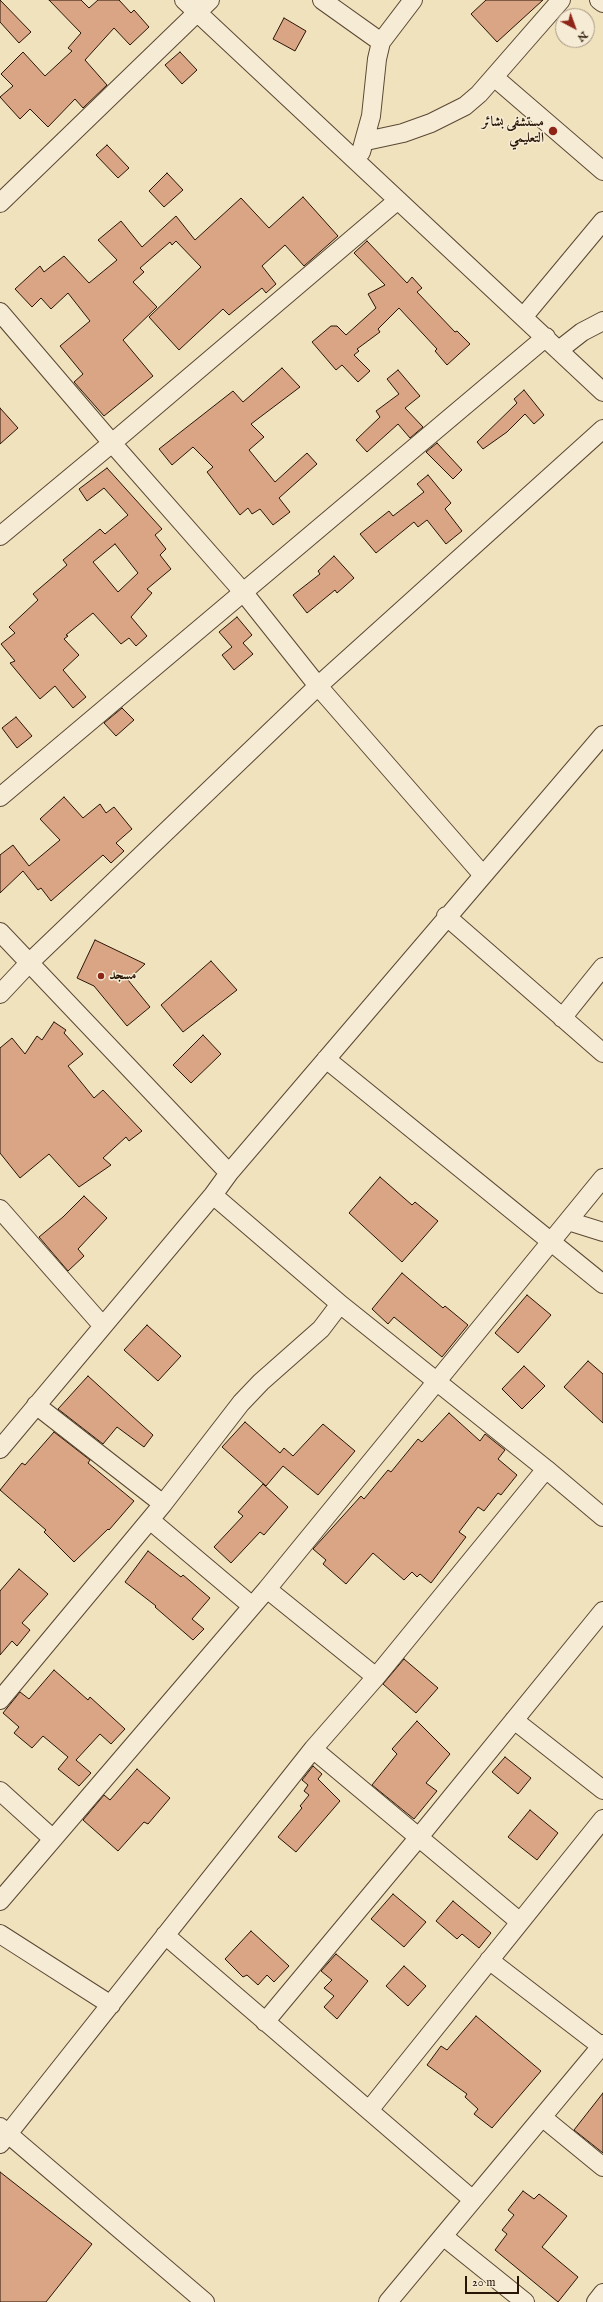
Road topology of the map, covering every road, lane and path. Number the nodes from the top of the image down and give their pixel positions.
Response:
1 (184, 0) edge
2 (210, 0) edge
3 (322, 0) edge
4 (413, 0) edge
5 (561, 0) edge
6 (599, 0) edge
7 (603, 3) edge
8 (198, 13) junction
9 (381, 42) junction
10 (494, 77) junction
11 (366, 142) junction
12 (358, 161) junction
13 (603, 171) edge
14 (398, 200) junction
15 (0, 203) edge
16 (603, 221) edge
17 (0, 312) edge
18 (524, 316) junction
19 (603, 321) edge
20 (546, 337) junction
21 (559, 350) junction
22 (603, 392) edge
23 (603, 429) edge
24 (112, 443) junction
25 (0, 536) edge
26 (244, 592) junction
27 (318, 686) junction
28 (603, 735) edge
29 (0, 797) edge
30 (482, 874) junction
31 (446, 916) junction
32 (0, 932) edge
33 (30, 962) junction
34 (603, 967) edge
35 (0, 994) edge
36 (562, 1018) junction
37 (603, 1053) edge
38 (326, 1058) junction
39 (229, 1173) junction
40 (603, 1178) edge
41 (213, 1194) junction
42 (0, 1209) edge
43 (568, 1221) junction
44 (603, 1232) edge
45 (551, 1241) junction
46 (603, 1284) edge
47 (340, 1304) junction
48 (102, 1325) junction
49 (436, 1381) junction
50 (36, 1405) junction
51 (0, 1449) edge
52 (546, 1469) junction
53 (163, 1504) junction
54 (603, 1517) edge
55 (150, 1520) junction
56 (267, 1589) junction
57 (252, 1606) junction
58 (603, 1611) edge
59 (376, 1677) junction
60 (0, 1700) edge
61 (514, 1720) junction
62 (313, 1749) junction
63 (603, 1790) edge
64 (0, 1791) edge
65 (600, 1830) edge
66 (420, 1837) junction
67 (53, 1839) junction
68 (0, 1901) edge
69 (520, 1922) junction
70 (0, 1934) edge
71 (165, 1935) junction
72 (489, 1960) junction
73 (111, 2005) junction
74 (265, 2022) junction
75 (602, 2045) edge
76 (370, 2109) junction
77 (542, 2117) junction
78 (3, 2135) edge
79 (603, 2167) edge
80 (473, 2200) junction
81 (443, 2236) junction
82 (603, 2293) edge
83 (205, 2302) edge
84 (388, 2302) edge
85 (525, 2302) edge
86 (596, 2302) edge

1 - 8 street
2 - 8 street
3 - 9 street
4 - 9 street
5 - 10 street
6 - 7 street
8 - 12 street
8 - 15 street
9 - 11 street
10 - 11 street
10 - 13 street
11 - 12 street
12 - 14 street
14 - 18 street
14 - 24 street
16 - 18 street
17 - 24 street
18 - 20 street
19 - 21 street
20 - 21 street
20 - 26 street
21 - 22 street
23 - 27 street
24 - 25 street
24 - 26 street
26 - 27 street
26 - 29 street
27 - 30 street
27 - 33 street
28 - 30 street
30 - 31 street
31 - 36 street
31 - 38 street
32 - 33 street
33 - 35 street
33 - 39 street
34 - 36 street
36 - 37 street
38 - 39 street
38 - 45 street
39 - 41 street
40 - 43 street
41 - 47 street
41 - 48 street
42 - 48 street
43 - 44 street
43 - 45 street
45 - 46 street
45 - 49 street
47 - 49 street
47 - 53 street
48 - 50 street
49 - 52 street
49 - 56 street
50 - 51 street
50 - 53 street
52 - 54 street
52 - 59 street
53 - 55 street
55 - 57 street
55 - 60 street
56 - 57 street
56 - 59 street
57 - 67 street
58 - 61 street
59 - 62 street
61 - 63 street
61 - 66 street
62 - 66 street
62 - 71 street
64 - 67 street
65 - 69 street
66 - 69 street
66 - 74 street
67 - 68 street
69 - 72 street
70 - 73 street
71 - 73 street
71 - 74 street
72 - 75 street
72 - 76 street
73 - 78 street
74 - 76 street
75 - 77 street
76 - 80 street
77 - 79 street
77 - 80 street
78 - 83 street
80 - 81 street
81 - 84 street
81 - 85 street
82 - 86 street

